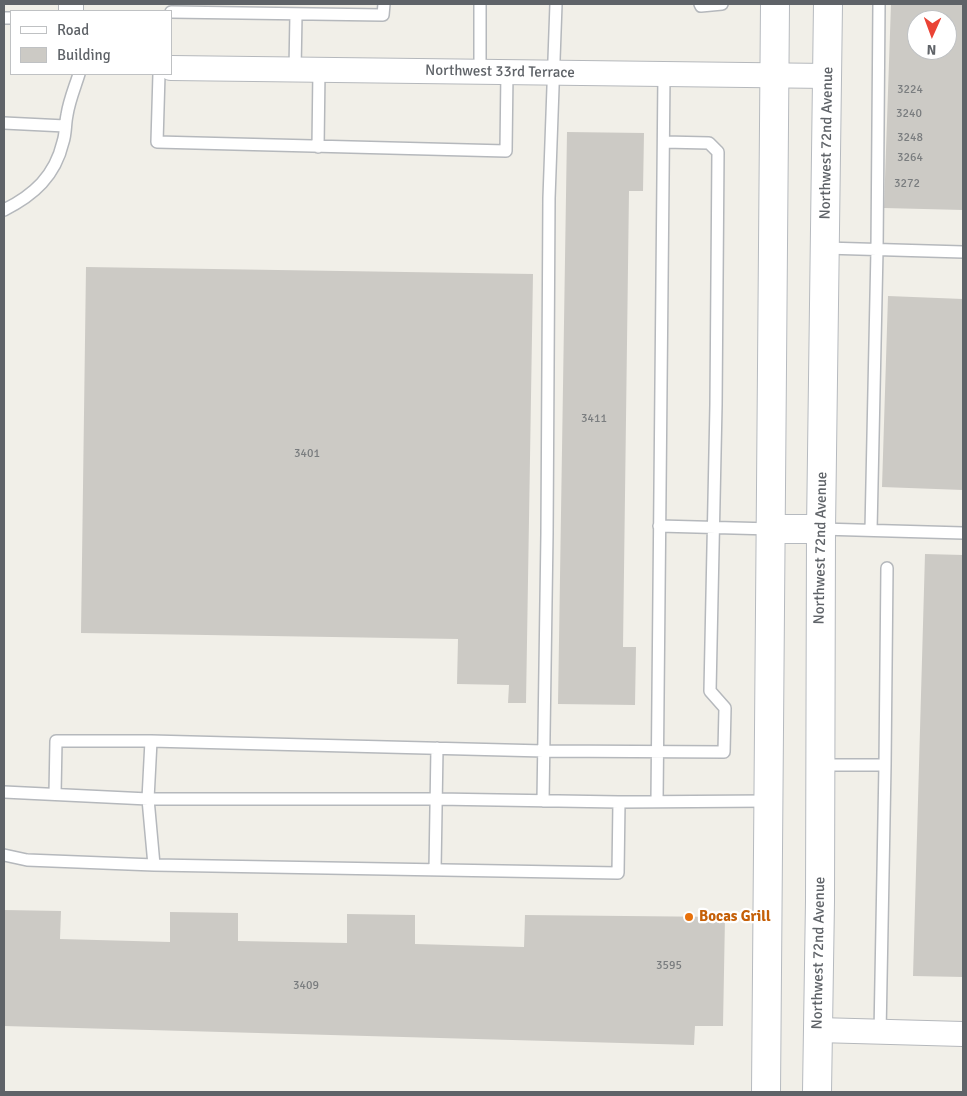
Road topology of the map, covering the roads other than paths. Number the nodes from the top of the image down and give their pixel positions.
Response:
1 (384, 4) edge
2 (480, 4) edge
3 (556, 4) edge
4 (700, 4) edge
5 (722, 4) edge
6 (775, 4) edge
7 (828, 4) edge
8 (879, 4) edge
9 (172, 12) edge
10 (296, 14) junction
11 (172, 68) edge
12 (307, 70) junction
13 (480, 72) junction
14 (507, 72) junction
15 (553, 73) junction
16 (664, 74) junction
17 (79, 75) edge
18 (159, 75) edge
19 (774, 76) junction
20 (828, 76) junction
21 (4, 123) edge
22 (65, 126) junction
23 (664, 142) junction
24 (318, 147) junction
25 (4, 210) edge
26 (825, 248) junction
27 (876, 250) junction
28 (963, 252) edge
29 (659, 526) junction
30 (713, 526) junction
31 (772, 529) junction
32 (821, 529) junction
33 (871, 530) junction
34 (963, 533) edge
35 (887, 568) dead end
36 (151, 741) junction
37 (437, 748) junction
38 (544, 750) junction
39 (657, 750) junction
40 (820, 765) junction
41 (886, 765) junction
42 (4, 792) edge
43 (55, 794) junction
44 (148, 799) junction
45 (437, 799) junction
46 (543, 801) junction
47 (657, 801) junction
48 (769, 801) junction
49 (619, 802) junction
50 (4, 855) edge
51 (154, 865) junction
52 (435, 870) junction
53 (818, 1030) junction
54 (880, 1033) junction
55 (963, 1034) edge
56 (766, 1092) edge
57 (817, 1092) edge

1 - 10 lane
2 - 13 lane
3 - 15 lane
4 - 5 lane
6 - 19 main road
7 - 20 main road, Northwest 72nd Avenue
8 - 27 lane
9 - 10 lane
10 - 12 lane
11 - 12 street, Northwest 33rd Terrace
12 - 13 street, Northwest 33rd Terrace
12 - 24 lane
13 - 14 street, Northwest 33rd Terrace
14 - 15 street, Northwest 33rd Terrace
14 - 24 lane
15 - 16 street, Northwest 33rd Terrace
15 - 38 lane
16 - 19 street, Northwest 33rd Terrace
16 - 23 lane
17 - 22 lane
18 - 24 lane
19 - 20 street, Northwest 33rd Terrace
19 - 31 main road
20 - 26 main road, Northwest 72nd Avenue
21 - 22 lane
22 - 25 lane
23 - 29 lane
23 - 30 lane
26 - 27 lane
26 - 32 main road, Northwest 72nd Avenue
27 - 28 lane
27 - 33 lane
29 - 30 lane
29 - 39 lane
30 - 31 lane
30 - 39 lane
31 - 32 main road
31 - 48 main road
32 - 33 lane
32 - 40 main road, Northwest 72nd Avenue
33 - 34 lane
35 - 41 lane
36 - 37 lane
36 - 43 lane
36 - 44 lane
37 - 38 lane
37 - 45 lane
38 - 39 lane
38 - 46 lane
39 - 47 lane
40 - 41 lane
40 - 53 main road, Northwest 72nd Avenue
41 - 54 lane
42 - 43 lane
43 - 44 lane
44 - 45 lane
44 - 51 lane
45 - 46 lane
45 - 52 lane
46 - 49 lane
47 - 48 lane
47 - 49 lane
48 - 56 main road
49 - 52 lane
50 - 51 lane
51 - 52 lane
53 - 54 street
53 - 57 main road, Northwest 72nd Avenue
54 - 55 street

